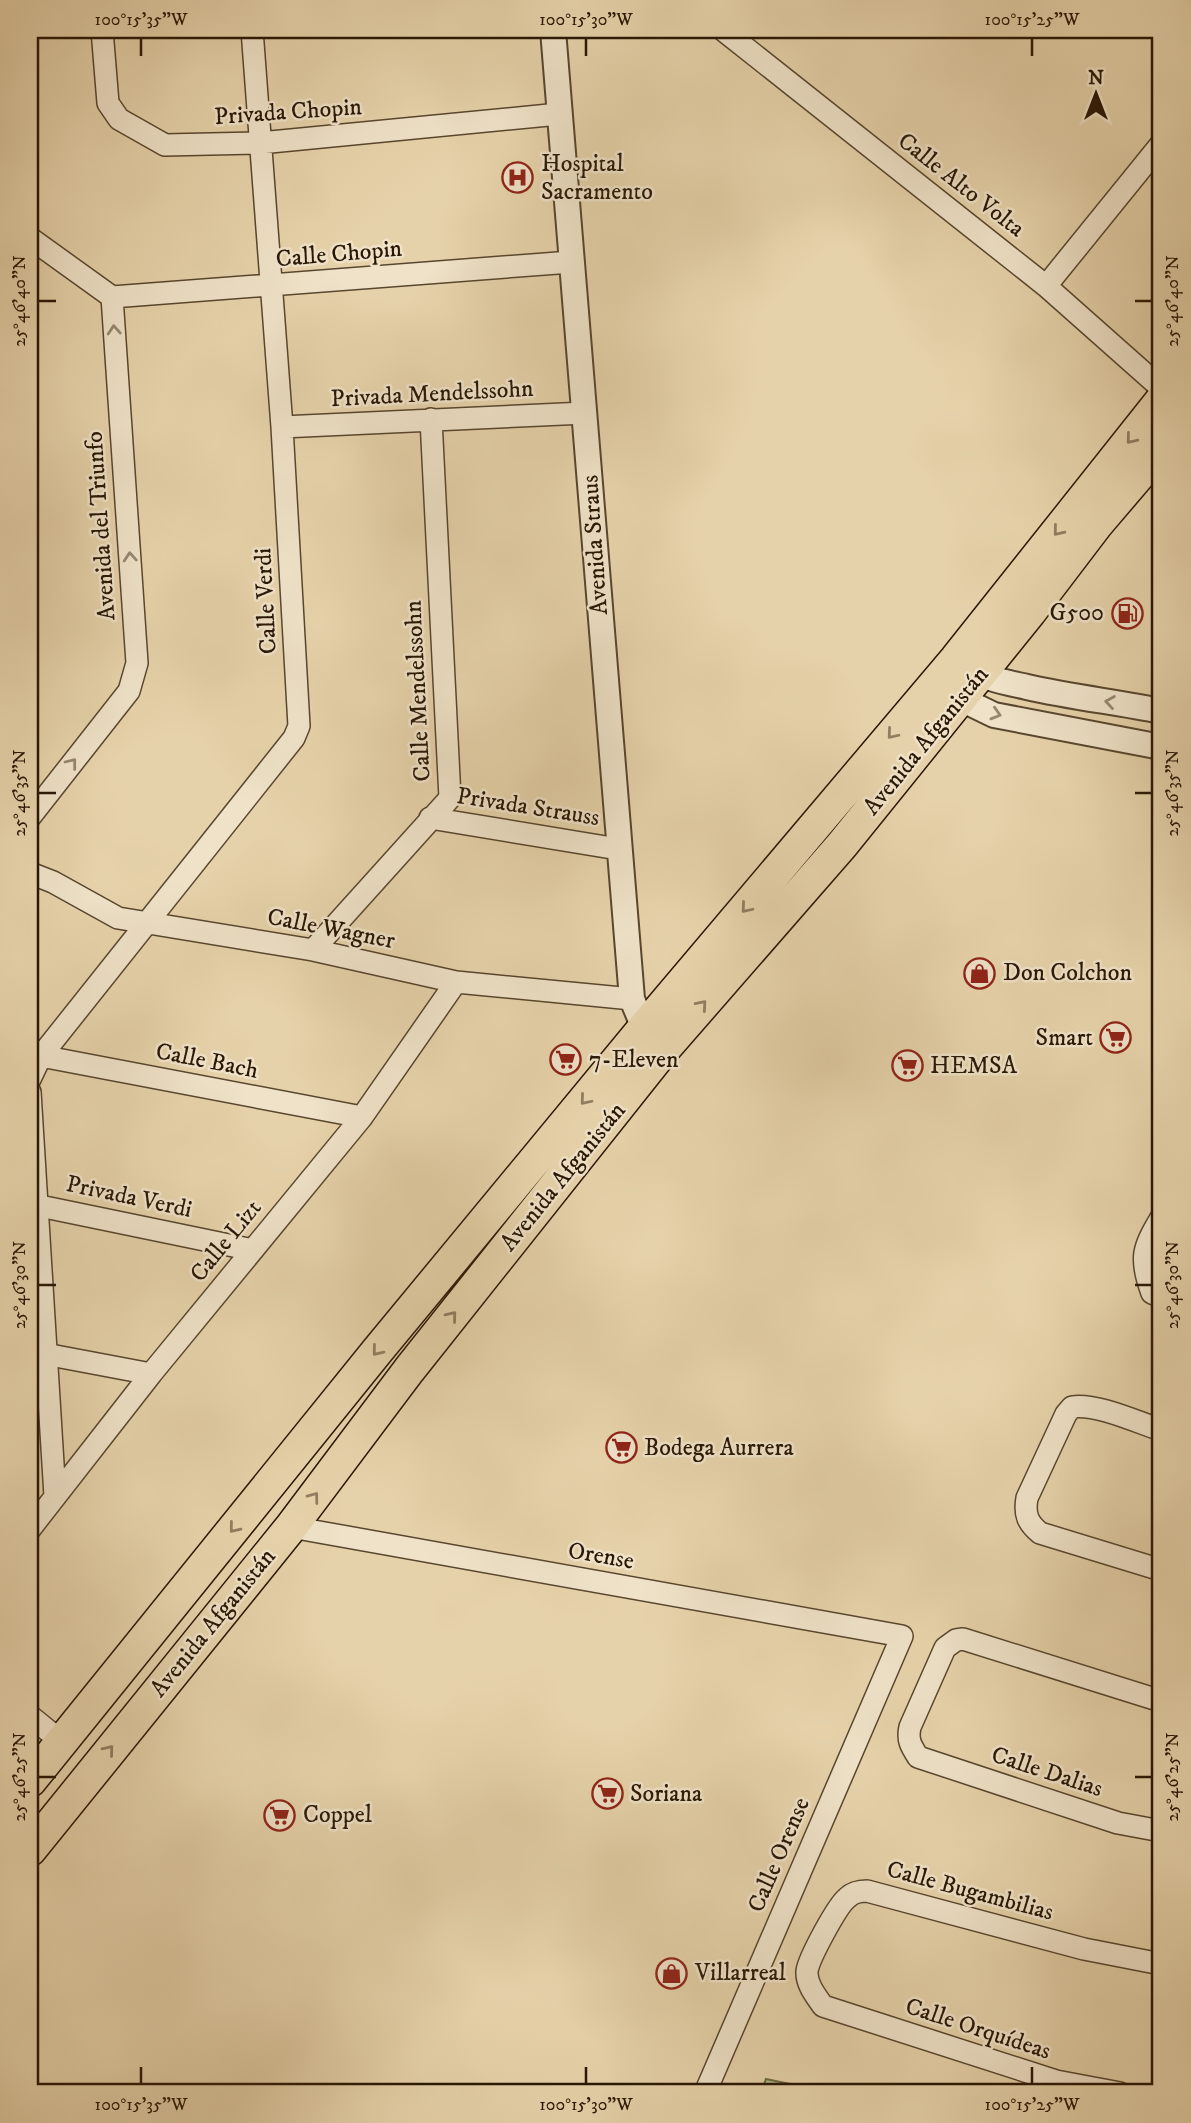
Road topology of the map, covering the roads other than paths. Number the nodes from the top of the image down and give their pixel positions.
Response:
1 (102, 30) edge
2 (252, 30) edge
3 (553, 30) edge
4 (723, 30) edge
5 (559, 114) junction
6 (260, 143) junction
7 (1161, 145) edge
8 (30, 238) edge
9 (571, 262) junction
10 (270, 286) junction
11 (1046, 286) junction
12 (112, 297) junction
13 (1161, 388) edge
14 (1161, 401) edge
15 (585, 413) junction
16 (431, 419) junction
17 (282, 427) junction
18 (1161, 449) edge
19 (958, 678) junction
20 (1161, 711) edge
21 (1161, 747) edge
22 (30, 817) edge
23 (430, 818) junction
24 (618, 849) junction
25 (30, 873) edge
26 (148, 922) junction
27 (313, 950) junction
28 (456, 982) junction
29 (632, 999) junction
30 (654, 1038) junction
31 (41, 1056) junction
32 (30, 1079) edge
33 (30, 1092) edge
34 (362, 1117) junction
35 (35, 1205) junction
36 (1161, 1217) edge
37 (253, 1250) junction
38 (1156, 1295) edge
39 (45, 1354) junction
40 (151, 1374) junction
41 (1161, 1430) edge
42 (55, 1496) junction
43 (291, 1527) junction
44 (30, 1529) edge
45 (1161, 1570) edge
46 (902, 1636) joint
47 (1161, 1701) edge
48 (30, 1716) edge
49 (62, 1742) junction
50 (30, 1781) edge
51 (30, 1831) edge
52 (1161, 1832) edge
53 (30, 1850) edge
54 (1161, 1964) edge
55 (823, 2006) joint
56 (705, 2093) edge
57 (1120, 2093) edge

1 - 6 street, Privada Chopin
2 - 6 street, Calle Verdi
3 - 5 street, Avenida Straus
4 - 11 street, Calle Alto Volta
5 - 6 street, Privada Chopin
5 - 9 street, Avenida Straus
6 - 10 street, Calle Verdi
7 - 11 street
8 - 12 street
9 - 10 street, Calle Chopin
9 - 15 street, Avenida Straus
10 - 12 street, Calle Chopin
10 - 17 street, Calle Verdi
11 - 13 street, Calle Alto Volta
22 -> 12 street, Avenida del Triunfo
14 -> 19 main road, Avenida Afganistán
15 - 16 street, Privada Mendelssohn
15 - 24 street, Avenida Straus
16 - 17 street, Privada Mendelssohn
16 - 23 street, Calle Mendelssohn
17 - 26 street, Calle Verdi
18 - 19 main road, Avenida Afganistán
20 -> 19 street
19 -> 21 street
19 - 30 main road, Avenida Afganistán
23 - 24 street, Privada Strauss
23 - 27 street, Calle Mendelssohn
24 - 29 street, Avenida Straus
25 - 26 street, Calle Wagner
26 - 27 street, Calle Wagner
26 - 31 street, Calle Verdi
27 - 28 street, Calle Wagner
28 - 29 street, Calle Wagner
28 - 34 street, Calle Lizt
29 - 30 street, Avenida Straus
43 -> 30 main road, Avenida Afganistán
30 -> 49 main road, Avenida Afganistán
31 - 32 street, Calle Verdi
31 - 34 street, Calle Bach
33 - 35 street
34 - 37 street, Calle Lizt
35 - 37 street, Privada Verdi
35 - 39 street
36 - 38 street
37 - 40 street, Calle Lizt
39 - 40 street
39 - 42 street
40 - 42 street, Calle Lizt
41 - 45 street
42 - 44 street, Calle Lizt
43 - 46 street, Orense
53 -> 43 main road, Avenida Afganistán
46 - 56 street, Calle Orense
47 - 52 street, Calle Dalias
48 - 49 street
49 - 50 main road, Avenida Afganistán
49 - 51 main road
54 - 55 street, Calle Bugambilias
55 - 57 street, Calle Orquídeas

